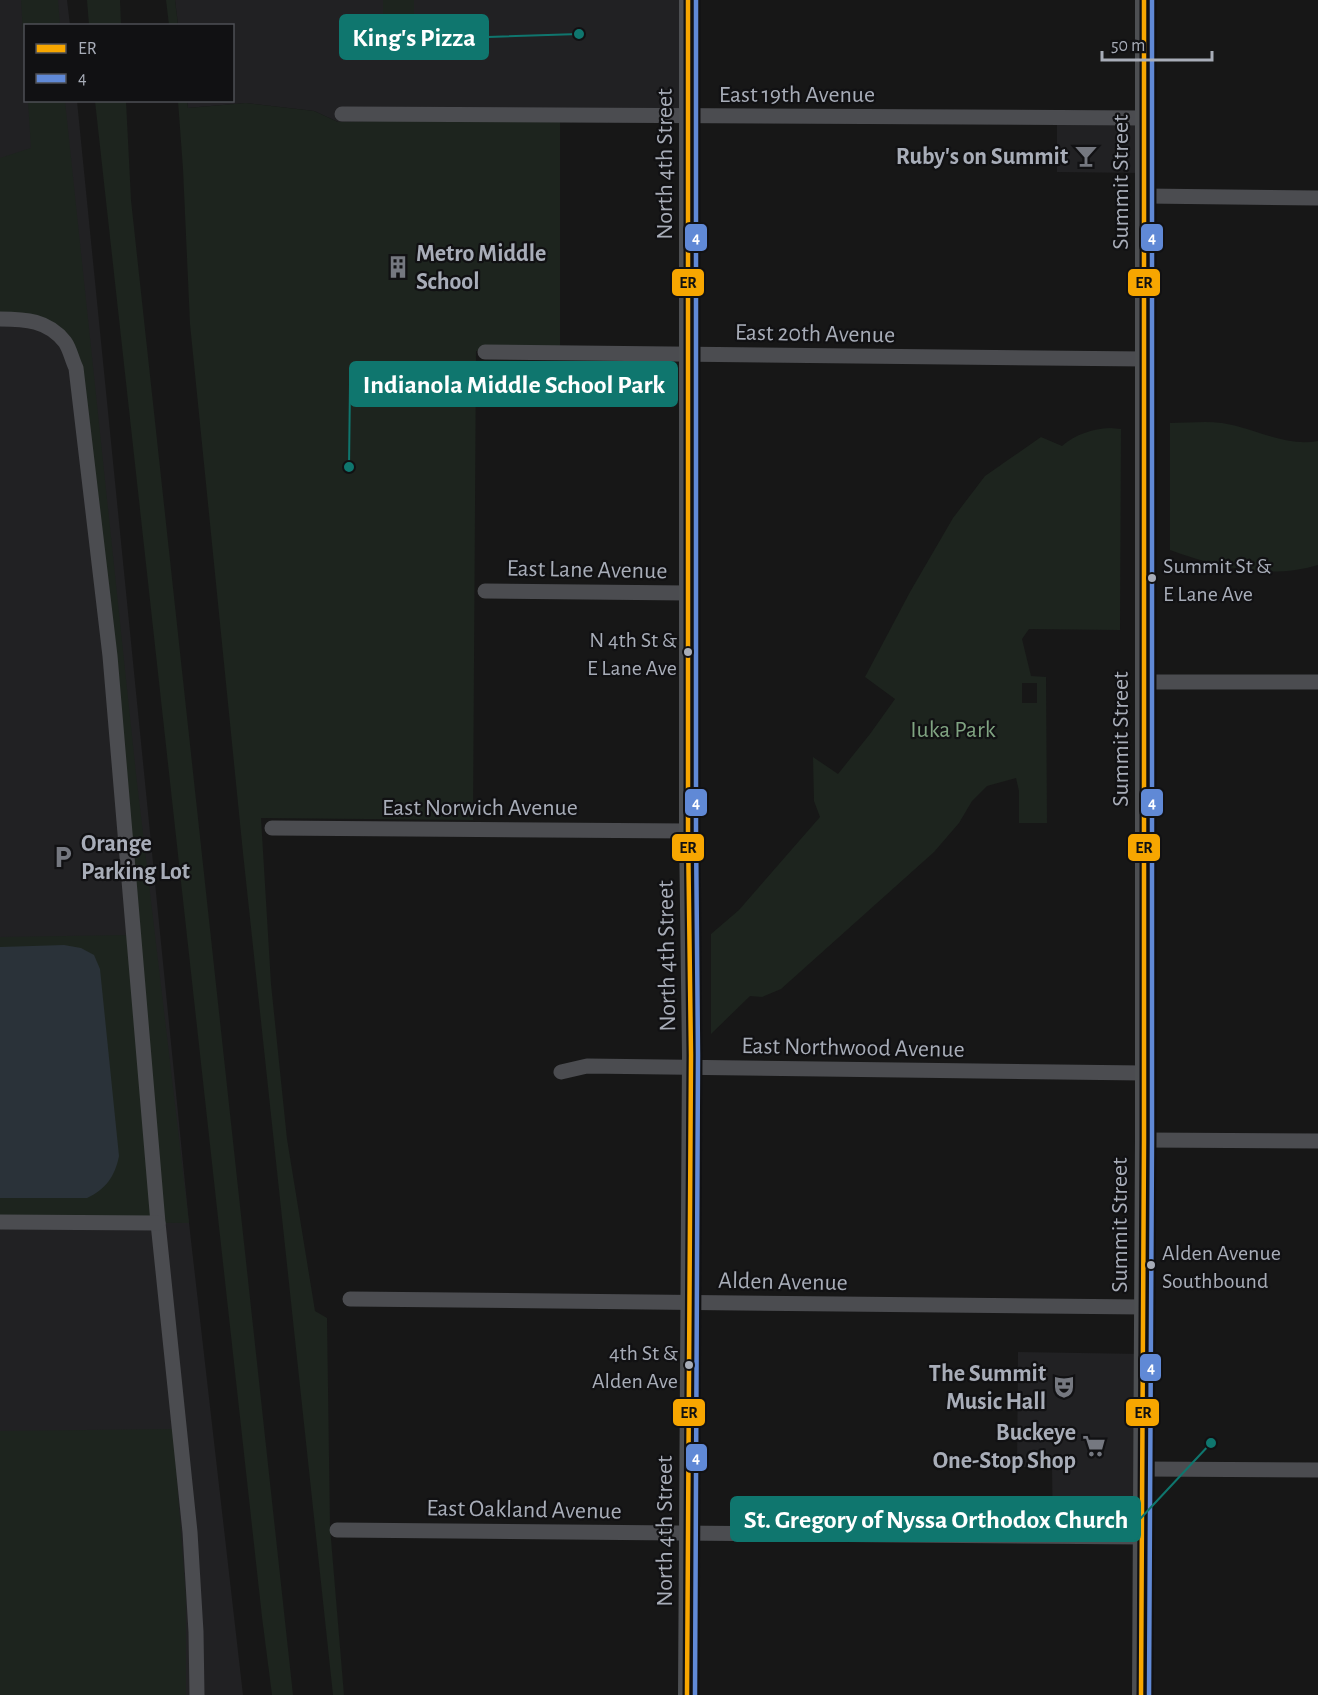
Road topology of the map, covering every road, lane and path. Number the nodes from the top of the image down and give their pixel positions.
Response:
1 (688, 0) edge
2 (1144, 0) edge
3 (342, 114) dead end
4 (688, 116) junction
5 (1144, 118) junction
6 (1145, 196) junction
7 (1318, 198) edge
8 (0, 319) edge
9 (486, 352) dead end
10 (688, 355) junction
11 (1144, 359) junction
12 (485, 591) dead end
13 (688, 593) junction
14 (1144, 682) junction
15 (1318, 682) edge
16 (272, 828) dead end
17 (688, 831) junction
18 (691, 1068) junction
19 (561, 1072) dead end
20 (1144, 1073) junction
21 (1144, 1140) junction
22 (1318, 1141) edge
23 (0, 1222) edge
24 (158, 1223) junction
25 (350, 1299) dead end
26 (688, 1302) junction
27 (1143, 1307) junction
28 (1143, 1470) junction
29 (1318, 1470) edge
30 (337, 1530) dead end
31 (688, 1533) junction
32 (1143, 1537) junction
33 (197, 1695) edge
34 (687, 1695) edge
35 (1142, 1695) edge

1 - 4 main road, North 4th Street
2 - 5 main road, Summit Street
3 - 4 street, East 19th Avenue
4 - 5 street, East 19th Avenue
4 - 10 main road, North 4th Street
5 - 6 main road, Summit Street
6 - 7 street
6 - 11 main road, Summit Street
8 - 24 street
9 - 10 street, East 20th Avenue
10 - 11 street, East 20th Avenue
10 - 13 main road, North 4th Street
11 - 14 main road, Summit Street
12 - 13 street, East Lane Avenue
13 - 17 main road, North 4th Street
14 - 15 street
14 - 20 main road, Summit Street
16 - 17 street, East Norwich Avenue
17 - 18 main road, North 4th Street
18 - 19 street, East Northwood Avenue
18 - 20 street, East Northwood Avenue
18 - 26 main road, North 4th Street
20 - 21 main road, Summit Street
21 - 22 street
21 - 27 main road, Summit Street
23 - 24 street
24 - 33 street
25 - 26 street, Alden Avenue
26 - 27 street, Alden Avenue
26 - 31 main road, North 4th Street
27 - 28 main road, Summit Street
28 - 29 street
28 - 32 main road, Summit Street
30 - 31 street, East Oakland Avenue
31 - 32 street, East Oakland Avenue
31 - 34 main road, North 4th Street
32 - 35 main road, Summit Street

